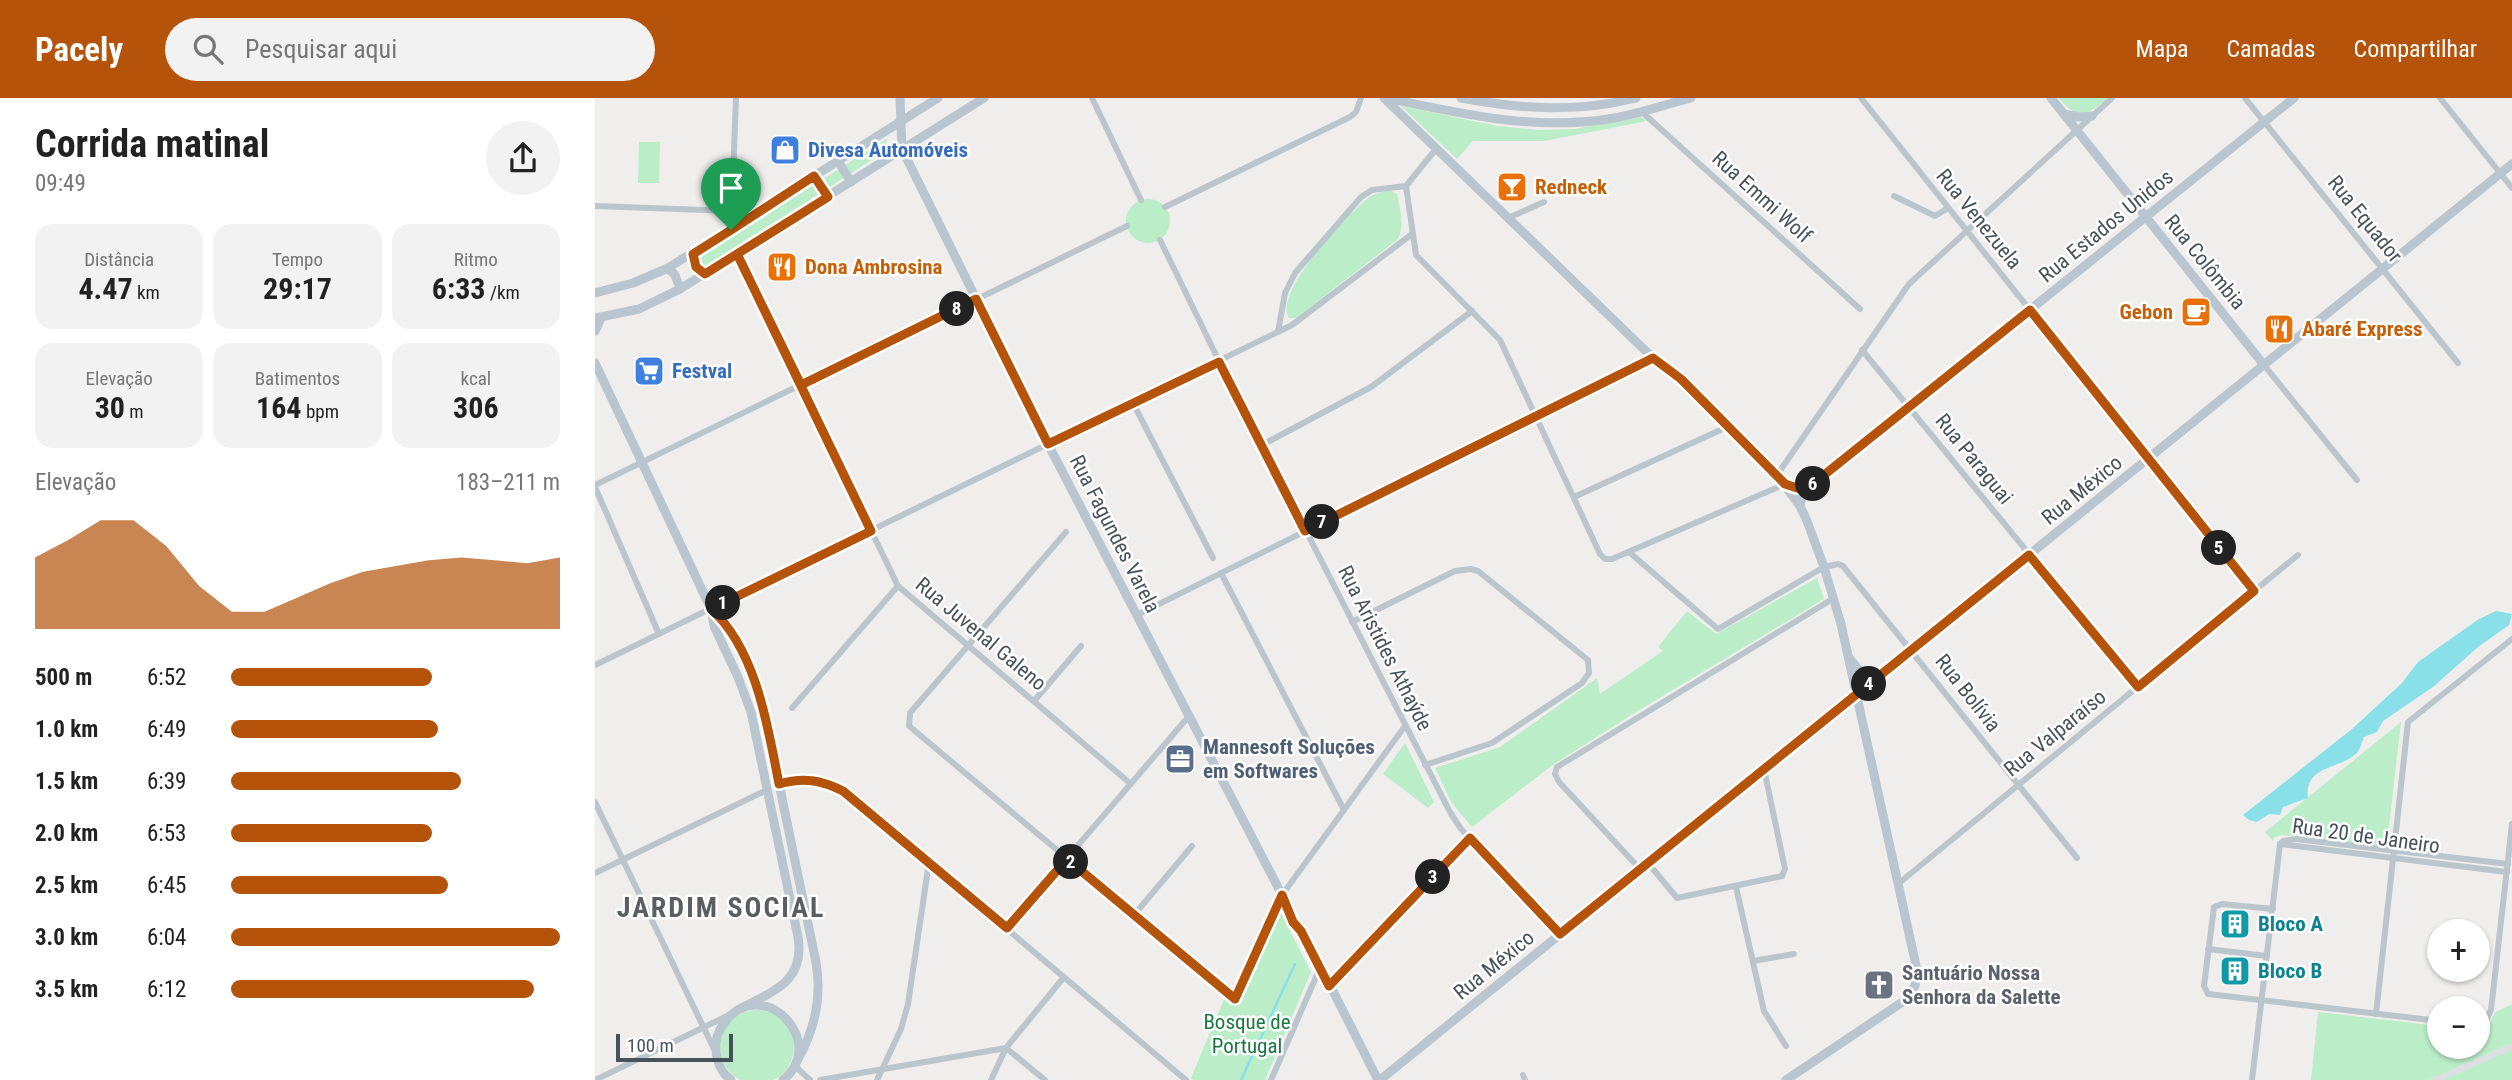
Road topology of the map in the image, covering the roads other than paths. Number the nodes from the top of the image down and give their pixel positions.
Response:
1 (736, 98) edge
2 (900, 98) edge
3 (938, 98) edge
4 (983, 98) edge
5 (1092, 98) edge
6 (1361, 98) edge
7 (1384, 98) edge
8 (1461, 98) edge
9 (1636, 98) edge
10 (1691, 98) edge
11 (1861, 98) edge
12 (2051, 98) edge
13 (2112, 98) edge
14 (2245, 98) edge
15 (2294, 98) edge
16 (2439, 98) edge
17 (1502, 102) edge
18 (1641, 112) junction
19 (2064, 114) junction
20 (2092, 116) junction
21 (1486, 118) junction
22 (899, 122) junction
23 (2264, 122) junction
24 (2077, 130) junction
25 (902, 149) junction
26 (1436, 149) junction
27 (838, 161) junction
28 (2512, 164) edge
29 (2500, 174) junction
30 (814, 176) junction
31 (851, 182) junction
32 (1406, 186) junction
33 (2512, 188) edge
34 (1894, 196) dead end
35 (828, 197) junction
36 (1141, 200) dead end
37 (1544, 202) dead end
38 (595, 206) edge
39 (1165, 207) dead end
40 (1948, 208) junction
41 (732, 211) junction
42 (2146, 217) junction
43 (1508, 218) junction
44 (1127, 226) dead end
45 (731, 230) junction
46 (1966, 230) junction
47 (1412, 234) junction
48 (1160, 240) dead end
49 (693, 254) junction
50 (737, 254) junction
51 (668, 268) junction
52 (2382, 269) junction
53 (705, 274) junction
54 (680, 289) junction
55 (595, 293) edge
56 (976, 299) junction
57 (1860, 309) dead end
58 (2030, 310) junction
59 (1472, 311) junction
60 (598, 318) edge
61 (595, 331) edge
62 (1278, 332) junction
63 (1862, 350) junction
64 (1653, 358) junction
65 (1219, 362) junction
66 (595, 363) edge
67 (2458, 363) dead end
68 (2265, 365) junction
69 (801, 385) junction
70 (1133, 403) junction
71 (1909, 407) junction
72 (1536, 416) junction
73 (1727, 427) junction
74 (1048, 444) junction
75 (1262, 446) junction
76 (2148, 459) junction
77 (642, 462) junction
78 (1777, 475) junction
79 (2357, 480) dead end
80 (1785, 484) junction
81 (595, 486) edge
82 (1809, 487) junction
83 (1574, 497) junction
84 (1800, 506) junction
85 (871, 531) junction
86 (1305, 531) junction
87 (1066, 532) dead end
88 (1629, 552) junction
89 (2029, 555) junction
90 (2298, 555) dead end
91 (1213, 558) dead end
92 (1824, 567) junction
93 (1221, 573) junction
94 (898, 586) junction
95 (2254, 591) junction
96 (1834, 598) junction
97 (711, 609) junction
98 (1137, 615) junction
99 (1352, 622) junction
100 (659, 634) junction
101 (2512, 639) edge
102 (968, 646) junction
103 (1080, 646) dead end
104 (1911, 650) junction
105 (1847, 655) junction
106 (595, 665) edge
107 (1875, 679) junction
108 (2138, 687) junction
109 (1856, 695) junction
110 (1034, 701) junction
111 (792, 708) dead end
112 (1189, 716) junction
113 (1405, 726) junction
114 (1425, 765) junction
115 (1764, 769) junction
116 (779, 784) junction
117 (1131, 784) junction
118 (2018, 785) junction
119 (767, 790) junction
120 (595, 802) edge
121 (1344, 810) junction
122 (2512, 824) edge
123 (1470, 838) junction
124 (1192, 846) dead end
125 (2394, 854) junction
126 (2077, 858) dead end
127 (1067, 859) junction
128 (623, 860) junction
129 (929, 862) junction
130 (1648, 863) junction
131 (2507, 868) junction
132 (1640, 869) junction
133 (595, 873) edge
134 (1898, 884) junction
135 (1736, 887) junction
136 (1282, 895) junction
137 (2273, 909) junction
138 (1134, 915) junction
139 (1007, 928) junction
140 (1560, 934) junction
141 (2208, 949) junction
142 (1794, 954) dead end
143 (2267, 956) junction
144 (1753, 961) junction
145 (1320, 968) junction
146 (1064, 977) junction
147 (1329, 986) junction
148 (2262, 1001) junction
149 (742, 1008) junction
150 (2490, 1012) edge
151 (732, 1013) junction
152 (2376, 1014) junction
153 (2427, 1020) edge
154 (703, 1027) junction
155 (1787, 1046) dead end
156 (1006, 1048) junction
157 (715, 1051) junction
158 (796, 1064) junction
159 (882, 1069) junction
160 (729, 1079) edge
161 (595, 1080) edge
162 (783, 1080) edge
163 (810, 1080) edge
164 (820, 1080) edge
165 (877, 1080) edge
166 (991, 1080) edge
167 (1045, 1080) edge
168 (1186, 1080) edge
169 (1271, 1080) edge
170 (1379, 1080) edge
171 (1786, 1080) edge
172 (2252, 1080) edge

1 - 41 street
2 - 22 main road, Rua Fagundes Varela
3 - 22 main road
4 - 25 main road
5 - 36 street
6 - 39 street
7 - 21 main road
7 - 26 main road
8 - 17 main road
9 - 17 main road
10 - 18 main road
11 - 40 street, Rua Venezuela
12 - 19 main road, Rua Colômbia
13 - 20 street
14 - 23 street, Rua Equador
15 - 23 main road, Rua Estados Unidos
16 - 29 street
17 - 21 main road
18 - 21 main road
18 - 57 street, Rua Emmi Wolf
19 - 20 main road
19 - 24 main road, Rua Colômbia
20 - 24 street
22 - 25 main road, Rua Fagundes Varela
22 - 27 main road
23 - 42 main road, Rua Estados Unidos
23 - 52 street, Rua Equador
24 - 42 main road, Rua Colômbia
24 - 46 street
25 - 31 main road
25 - 56 main road, Rua Fagundes Varela
26 - 32 street
26 - 43 main road
27 - 30 main road
27 - 31 main road
28 - 29 main road, Rua México
29 - 33 street
29 - 52 main road, Rua México
30 - 35 main road
30 - 45 main road
31 - 35 main road
32 - 47 street
32 - 62 street
34 - 40 street
35 - 50 main road
37 - 43 street
38 - 41 street
40 - 46 street, Rua Venezuela
41 - 45 street
42 - 58 main road, Rua Estados Unidos
42 - 68 main road, Rua Colômbia
43 - 64 main road
44 - 56 street
45 - 49 main road
46 - 58 street, Rua Venezuela
46 - 63 street
47 - 59 street
47 - 62 street
48 - 65 street, Rua Aristides Athaýde
49 - 51 main road
49 - 53 main road
50 - 53 main road
50 - 69 street, Rua Juvenal Galeno
51 - 54 main road
51 - 55 main road
52 - 67 street, Rua Equador
52 - 68 main road, Rua México
53 - 54 main road
54 - 60 main road
56 - 69 street
56 - 74 main road, Rua Fagundes Varela
58 - 71 main road, Rua Estados Unidos
58 - 76 street, Rua Venezuela
59 - 72 street
59 - 75 street
60 - 61 main road
62 - 65 street
63 - 71 street, Rua Paraguai
63 - 78 street
64 - 72 street
64 - 73 main road
65 - 70 street
65 - 75 street, Rua Aristides Athaýde
66 - 77 main road
68 - 76 main road, Rua México
68 - 79 street, Rua Colômbia
69 - 77 street
69 - 85 street, Rua Juvenal Galeno
70 - 74 street
70 - 91 street
71 - 82 main road, Rua Estados Unidos
71 - 89 street, Rua Paraguai
72 - 83 street
72 - 86 street
73 - 78 main road
73 - 83 street
74 - 85 street
74 - 98 main road, Rua Fagundes Varela
75 - 86 street, Rua Aristides Athaýde
76 - 89 main road, Rua México
76 - 95 street, Rua Venezuela
77 - 81 street
77 - 97 main road
78 - 80 main road
80 - 82 main road
80 - 84 main road
80 - 88 street
81 - 100 street
82 - 84 main road, Rua Estados Unidos
83 - 88 street
84 - 92 main road
85 - 94 street, Rua Juvenal Galeno
85 - 97 street
86 - 93 street
86 - 99 street, Rua Aristides Athaýde
87 - 102 street
88 - 92 street
89 - 104 main road, Rua México
89 - 108 street, Rua Paraguai
90 - 95 street, Rua Valparaíso
92 - 96 main road
92 - 104 street, Rua Bolívia
93 - 98 street
93 - 121 street
94 - 102 street, Rua Juvenal Galeno
94 - 111 street
95 - 108 street, Rua Valparaíso
96 - 105 main road
96 - 132 street
97 - 100 street
97 - 116 main road
97 - 119 main road
98 - 112 main road, Rua Fagundes Varela
99 - 113 street, Rua Aristides Athaýde
99 - 114 street
100 - 106 street
101 - 125 street
102 - 110 street, Rua Juvenal Galeno
102 - 127 street
103 - 110 street
104 - 107 main road, Rua México
104 - 118 street, Rua Bolívia
105 - 107 main road
105 - 109 main road
107 - 109 main road, Rua México
108 - 118 street, Rua Valparaíso
109 - 115 main road, Rua México
109 - 134 main road
110 - 117 street, Rua Juvenal Galeno
112 - 117 street
112 - 136 main road, Rua Fagundes Varela
113 - 114 street, Rua Aristides Athaýde
113 - 121 street
114 - 123 street, Rua Aristides Athaýde
115 - 130 main road, Rua México
115 - 135 street
116 - 119 main road
116 - 129 street
116 - 158 main road
117 - 127 street
118 - 126 street, Rua Bolívia
118 - 134 street, Rua Valparaíso
119 - 128 street
119 - 149 main road
120 - 128 street
121 - 136 street
122 - 131 street
123 - 140 street, Rua Aristides Athaýde
123 - 147 street
124 - 138 street
125 - 131 street, Rua 20 de Janeiro
125 - 137 street, Rua 20 de Janeiro
125 - 152 street
127 - 138 street
127 - 139 street
128 - 133 street
128 - 154 street
129 - 139 street
129 - 159 street
130 - 132 main road, Rua México
130 - 135 street
131 - 150 street
132 - 140 main road, Rua México
134 - 171 main road
135 - 144 street
136 - 138 street
136 - 145 main road, Rua Fagundes Varela
137 - 141 street
137 - 143 street
139 - 146 street
140 - 170 main road, Rua México
141 - 143 street
141 - 148 street
142 - 144 street
143 - 148 street
144 - 155 street
145 - 147 main road, Rua Fagundes Varela
145 - 169 street
146 - 156 street
146 - 168 street
147 - 170 main road, Rua Fagundes Varela
148 - 152 street
148 - 172 street
149 - 151 main road
149 - 158 main road
151 - 154 street
151 - 157 main road
152 - 153 street
154 - 157 street
154 - 161 street
156 - 159 street
156 - 166 street
156 - 167 street
157 - 160 main road
158 - 162 main road
158 - 163 street
159 - 164 street
159 - 165 street

